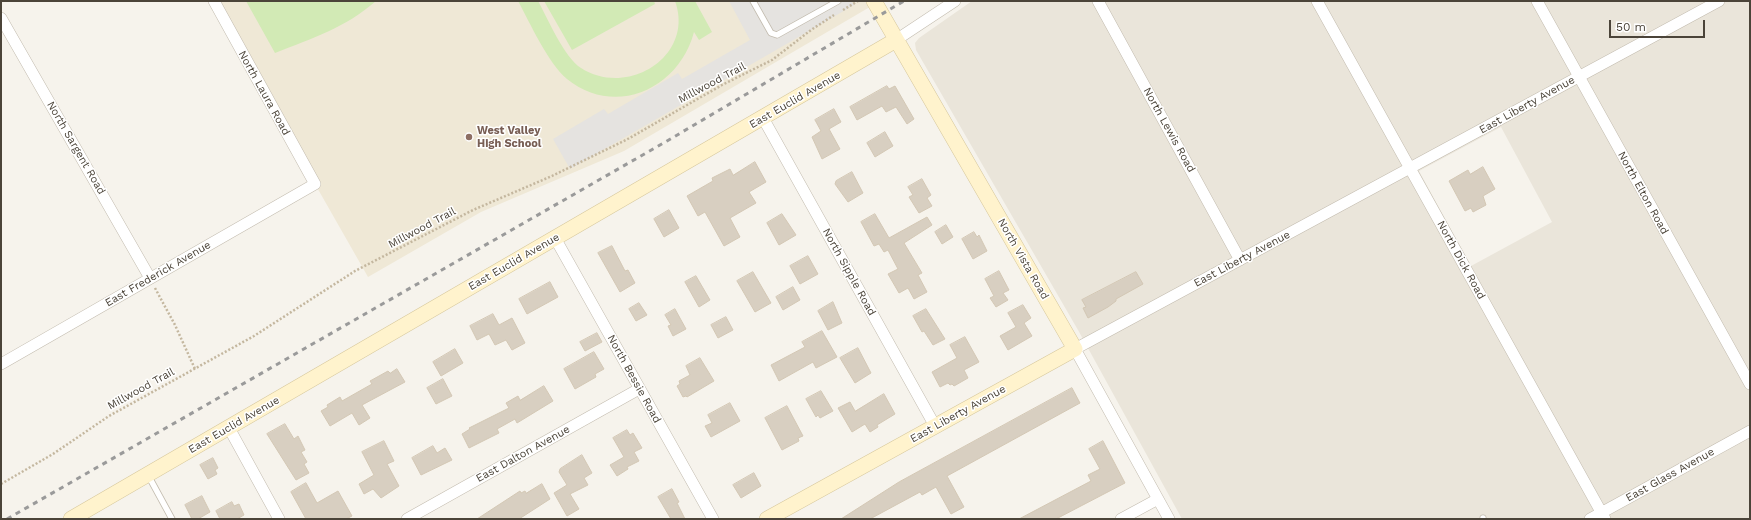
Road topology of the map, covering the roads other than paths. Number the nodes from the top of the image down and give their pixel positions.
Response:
1 (214, 1) edge
2 (753, 1) edge
3 (838, 1) edge
4 (874, 1) edge
5 (955, 1) edge
6 (1098, 1) edge
7 (1317, 1) edge
8 (1537, 1) edge
9 (1719, 1) edge
10 (1, 18) edge
11 (896, 40) junction
12 (1579, 77) junction
13 (763, 118) junction
14 (1410, 169) junction
15 (315, 184) joint
16 (555, 238) junction
17 (1240, 260) junction
18 (150, 278) junction
19 (1075, 350) junction
20 (1, 364) edge
21 (1750, 384) edge
22 (639, 389) junction
23 (935, 426) junction
24 (229, 428) junction
25 (1750, 431) edge
26 (148, 475) junction
27 (1158, 499) junction
28 (1603, 516) edge
29 (71, 519) edge
30 (172, 519) edge
31 (279, 519) edge
32 (407, 519) edge
33 (713, 519) edge
34 (767, 519) edge
35 (1121, 519) edge
36 (1169, 519) edge
37 (1590, 519) edge

1 - 15 street, North Laura Road
2 - 3 lane
4 - 11 street, North Vista Road
5 - 11 street, East Euclid Avenue
6 - 17 street, North Lewis Road
7 - 14 street, North Dick Road
8 - 12 street, North Elton Road
9 - 12 street, East Liberty Avenue
10 - 18 street, North Sargent Road
11 - 13 street, East Euclid Avenue
11 - 19 street, North Vista Road
12 - 14 street, East Liberty Avenue
12 - 21 street, North Elton Road
13 - 16 street, East Euclid Avenue
13 - 23 street, North Sipple Road
14 - 17 street, East Liberty Avenue
14 - 28 street, North Dick Road
15 - 18 street, East Frederick Avenue
16 - 22 street, North Bessie Road
16 - 24 street, East Euclid Avenue
17 - 19 street, East Liberty Avenue
18 - 20 street, East Frederick Avenue
19 - 23 street, East Liberty Avenue
19 - 27 street, North Vista Road
22 - 32 street, East Dalton Avenue
22 - 33 street, North Bessie Road
23 - 34 street, East Liberty Avenue
24 - 26 street, East Euclid Avenue
24 - 31 street
25 - 28 street, East Glass Avenue
26 - 29 street, East Euclid Avenue
26 - 30 lane
27 - 35 street
27 - 36 street, North Vista Road
28 - 37 street, East Glass Avenue

